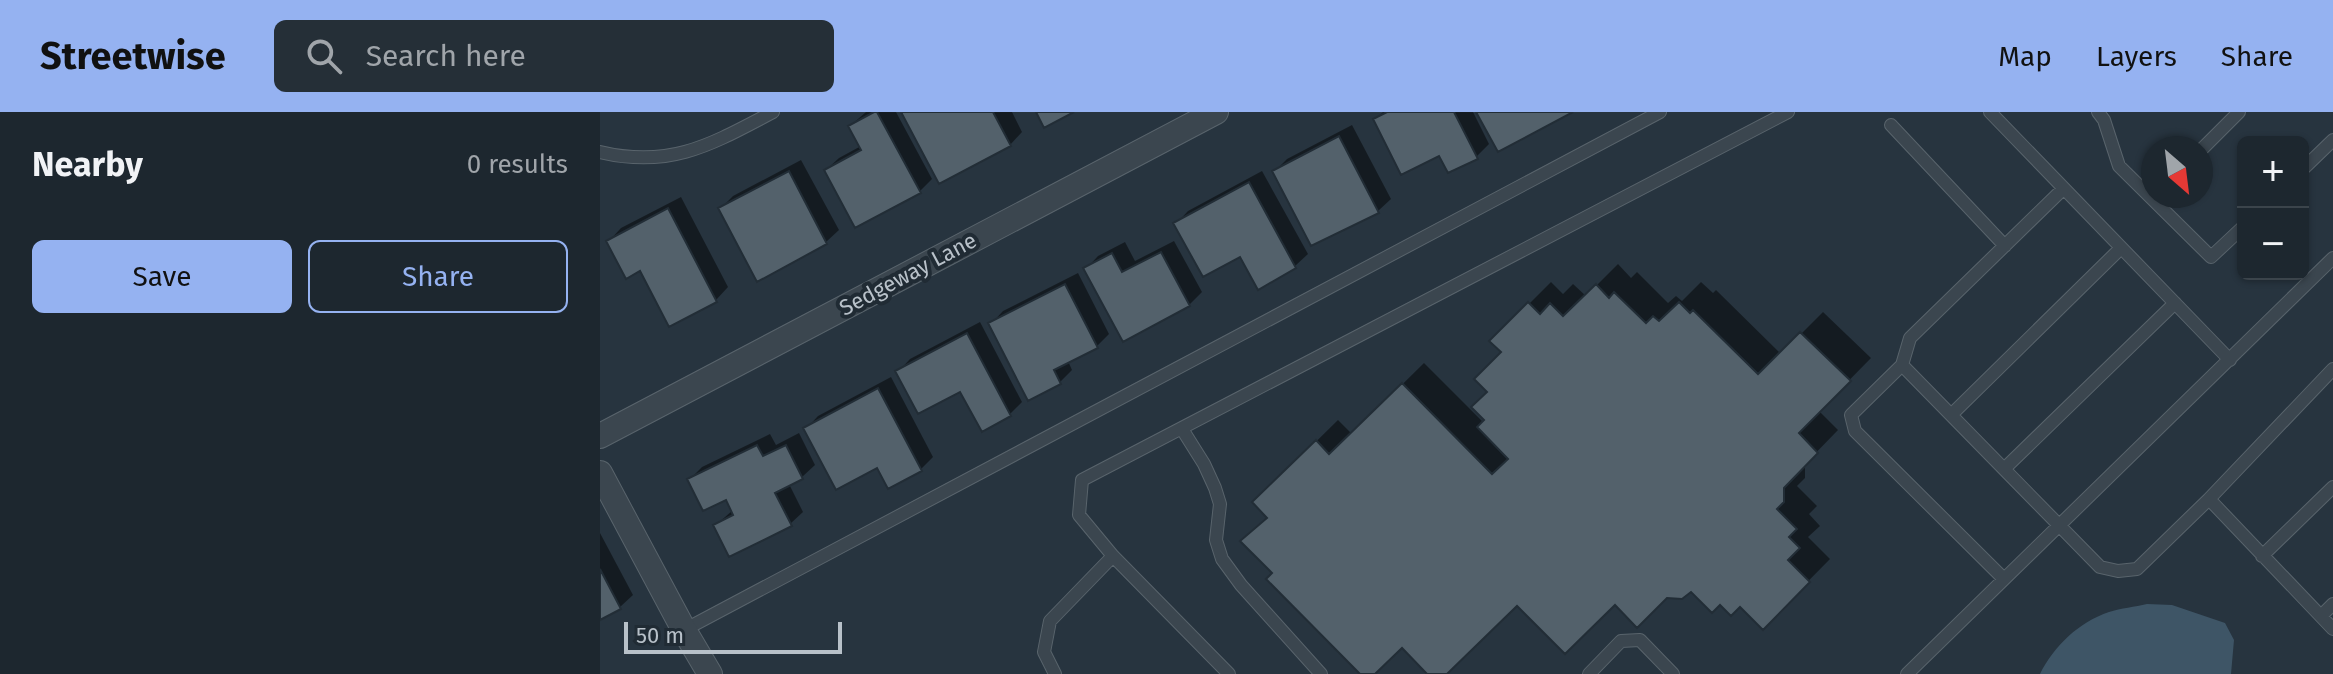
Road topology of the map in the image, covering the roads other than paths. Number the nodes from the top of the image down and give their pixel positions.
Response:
1 (773, 112) edge
2 (1216, 112) edge
3 (1660, 112) edge
4 (1788, 112) edge
5 (1990, 112) edge
6 (2239, 112) edge
7 (2105, 115) edge
8 (1891, 125) dead end
9 (2213, 138) edge
10 (2333, 140) edge
11 (600, 152) edge
12 (2309, 163) edge
13 (2141, 186) edge
14 (2063, 189) junction
15 (2164, 208) edge
16 (2237, 233) edge
17 (2005, 246) junction
18 (2121, 248) junction
19 (2333, 258) edge
20 (2175, 303) junction
21 (2230, 360) junction
22 (1902, 365) junction
23 (2333, 369) edge
24 (1951, 415) junction
25 (1182, 429) junction
26 (600, 436) edge
27 (2004, 469) junction
28 (600, 473) edge
29 (2333, 487) edge
30 (2209, 499) junction
31 (2059, 526) junction
32 (1113, 556) junction
33 (2262, 556) junction
34 (2004, 579) junction
35 (2333, 604) edge
36 (2321, 616) junction
37 (2333, 629) edge
38 (684, 630) junction
39 (710, 674) edge
40 (1056, 674) edge
41 (1229, 674) edge
42 (1321, 674) edge
43 (1589, 674) edge
44 (1673, 674) edge
45 (1907, 674) edge

1 - 11 lane
2 - 26 street, Sedgeway Lane
3 - 38 lane
4 - 25 lane
5 - 14 lane
6 - 9 lane
7 - 13 lane
8 - 17 lane
10 - 12 lane
14 - 17 lane
14 - 18 lane
15 - 16 lane
17 - 22 lane
18 - 20 lane
18 - 24 lane
19 - 21 lane
20 - 21 lane
20 - 27 lane
21 - 31 lane
22 - 24 lane
22 - 34 lane
23 - 30 lane
24 - 27 lane
25 - 32 lane
25 - 42 lane
27 - 31 lane
28 - 38 street
29 - 33 lane
30 - 31 lane
30 - 33 lane
31 - 34 lane
32 - 40 lane
32 - 41 lane
33 - 36 lane
34 - 45 lane
35 - 36 lane
36 - 37 lane
38 - 39 street
43 - 44 lane

